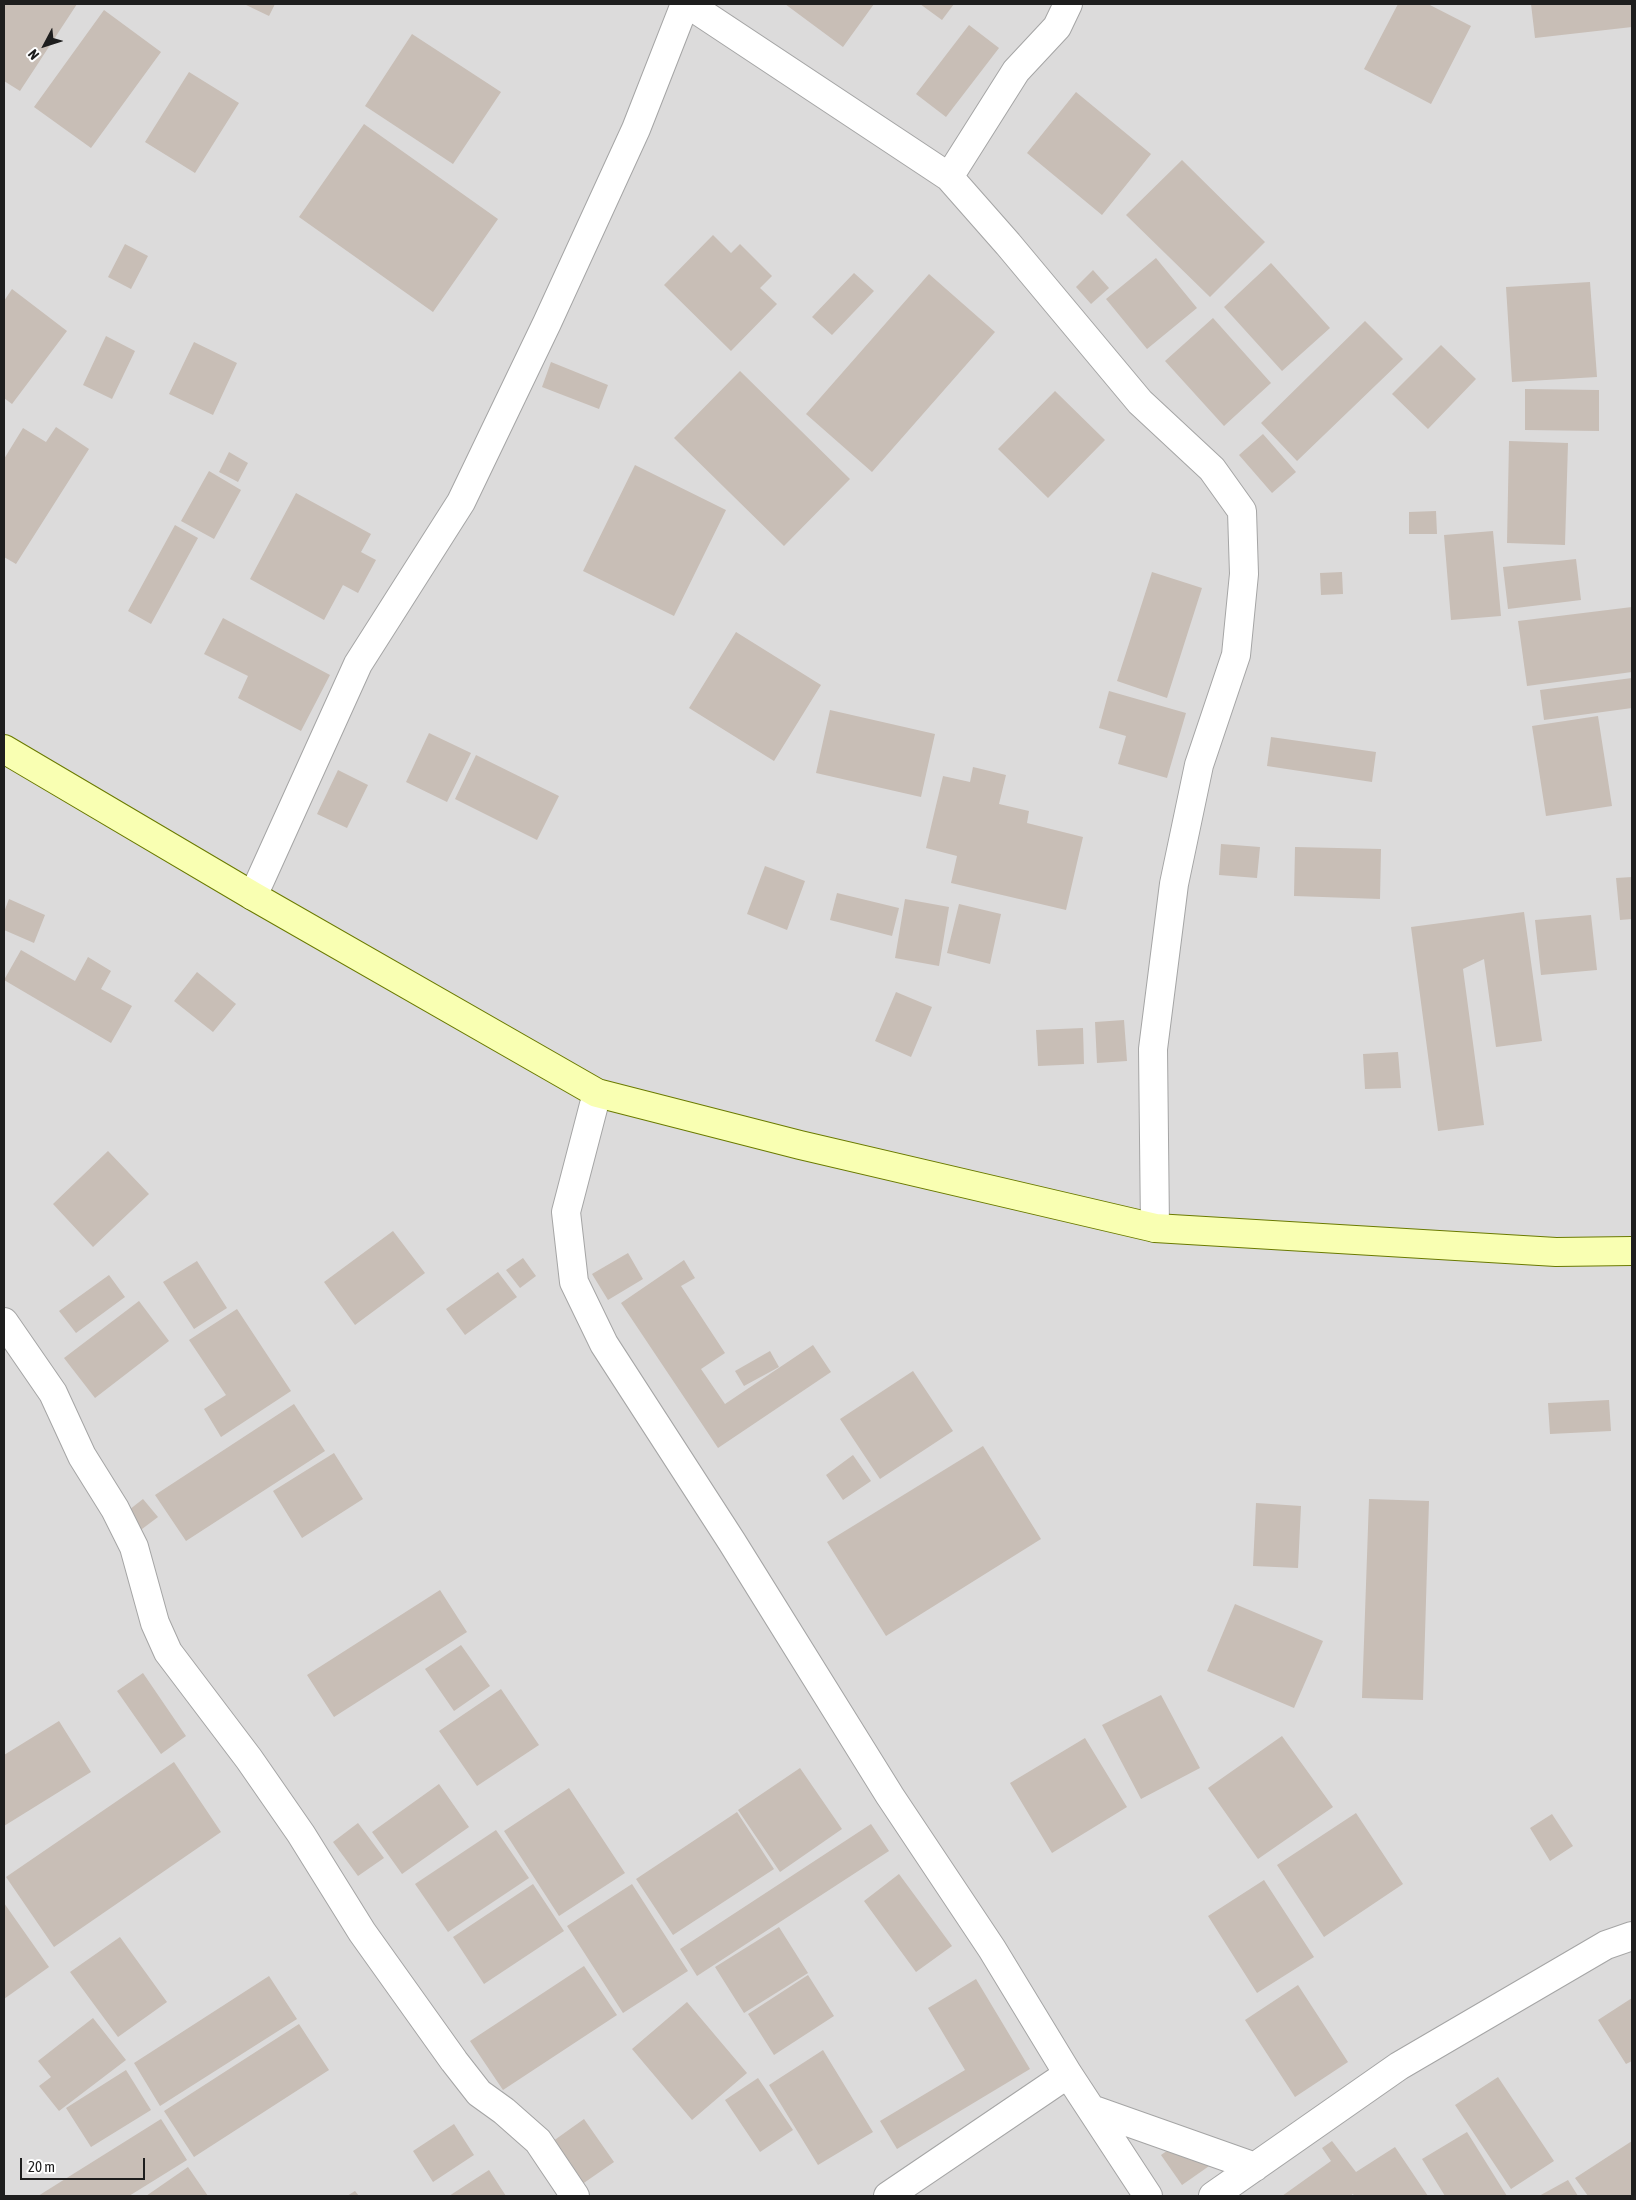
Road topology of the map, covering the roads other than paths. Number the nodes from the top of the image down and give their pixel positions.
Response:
1 (686, 4) edge
2 (1068, 4) edge
3 (949, 176) junction
4 (4, 751) edge
5 (253, 896) junction
6 (597, 1093) junction
7 (1155, 1228) junction
8 (1632, 1251) edge
9 (4, 1322) edge
10 (1632, 1936) edge
11 (1068, 2074) junction
12 (1091, 2109) junction
13 (1255, 2167) junction
14 (575, 2196) edge
15 (888, 2196) edge
16 (1148, 2196) edge
17 (1213, 2196) edge

1 - 3 street
1 - 5 street
2 - 3 street
3 - 7 street
4 - 5 main road
5 - 6 main road
6 - 7 main road
6 - 11 street
7 - 8 main road
9 - 14 street
10 - 13 street
11 - 12 street
11 - 15 street
12 - 13 street
12 - 16 street
13 - 17 street

